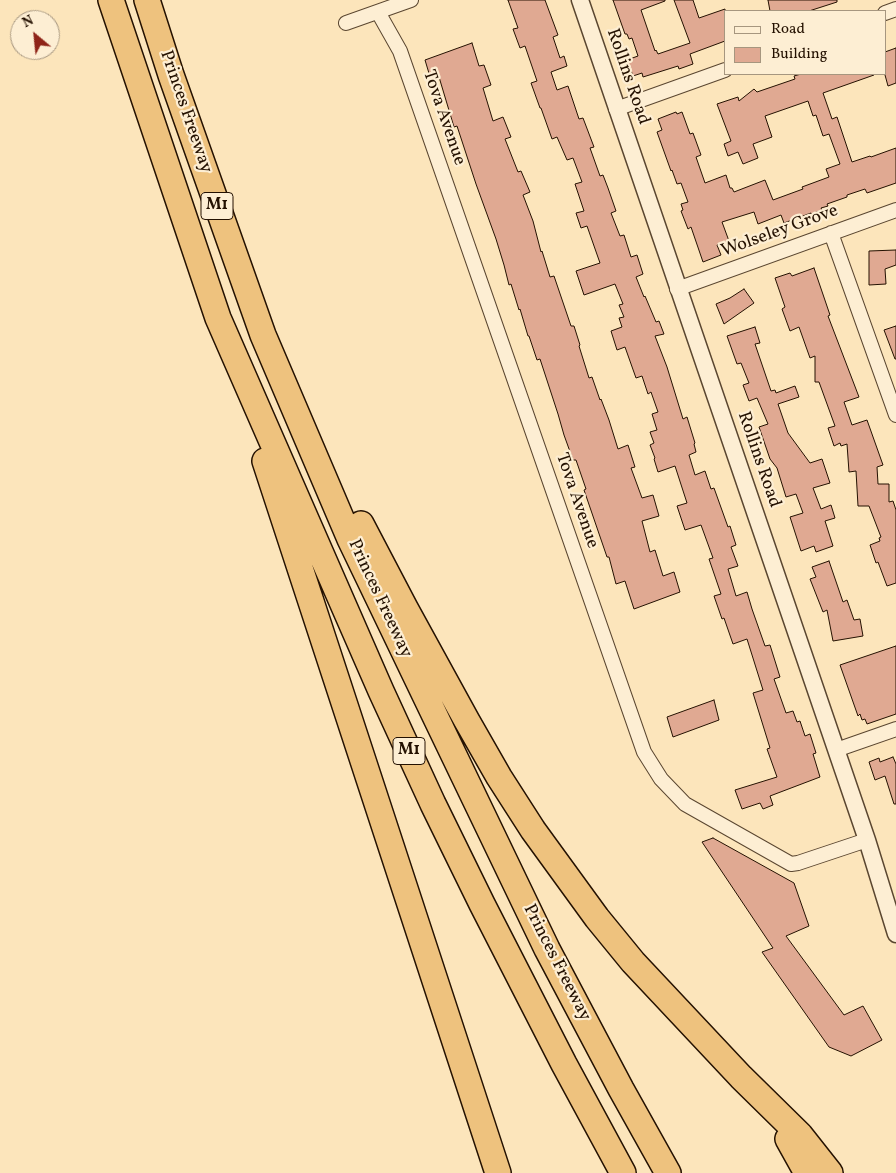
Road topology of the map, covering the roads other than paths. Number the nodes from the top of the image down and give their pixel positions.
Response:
1 (111, 0) edge
2 (147, 0) edge
3 (411, 0) edge
4 (580, 0) edge
5 (378, 12) junction
6 (346, 23) dead end
7 (724, 70) edge
8 (616, 109) junction
9 (896, 210) edge
10 (831, 234) junction
11 (678, 288) junction
12 (218, 318) junction
13 (890, 380) edge
14 (294, 409) junction
15 (896, 415) edge
16 (896, 729) edge
17 (836, 750) junction
18 (867, 840) junction
19 (895, 929) edge
20 (741, 1077) junction
21 (496, 1171) edge
22 (623, 1173) edge
23 (668, 1173) edge
24 (807, 1173) edge
25 (830, 1173) edge

1 - 12 highway, Princes Freeway / M1
2 - 14 highway, Princes Freeway / M1
3 - 5 street
4 - 8 street, Rollins Road
5 - 6 street
5 - 18 street, Tova Avenue
7 - 8 street
8 - 11 street, Rollins Road
9 - 10 street, Wolseley Grove
10 - 11 street, Wolseley Grove
10 - 13 street
11 - 17 street, Rollins Road
12 - 21 highway
12 - 22 highway, Princes Freeway / M1
13 - 15 street
14 - 20 highway
14 - 23 highway, Princes Freeway / M1
16 - 17 street
17 - 18 street, Rollins Road
18 - 19 street, Rollins Road
20 - 24 highway
20 - 25 highway

